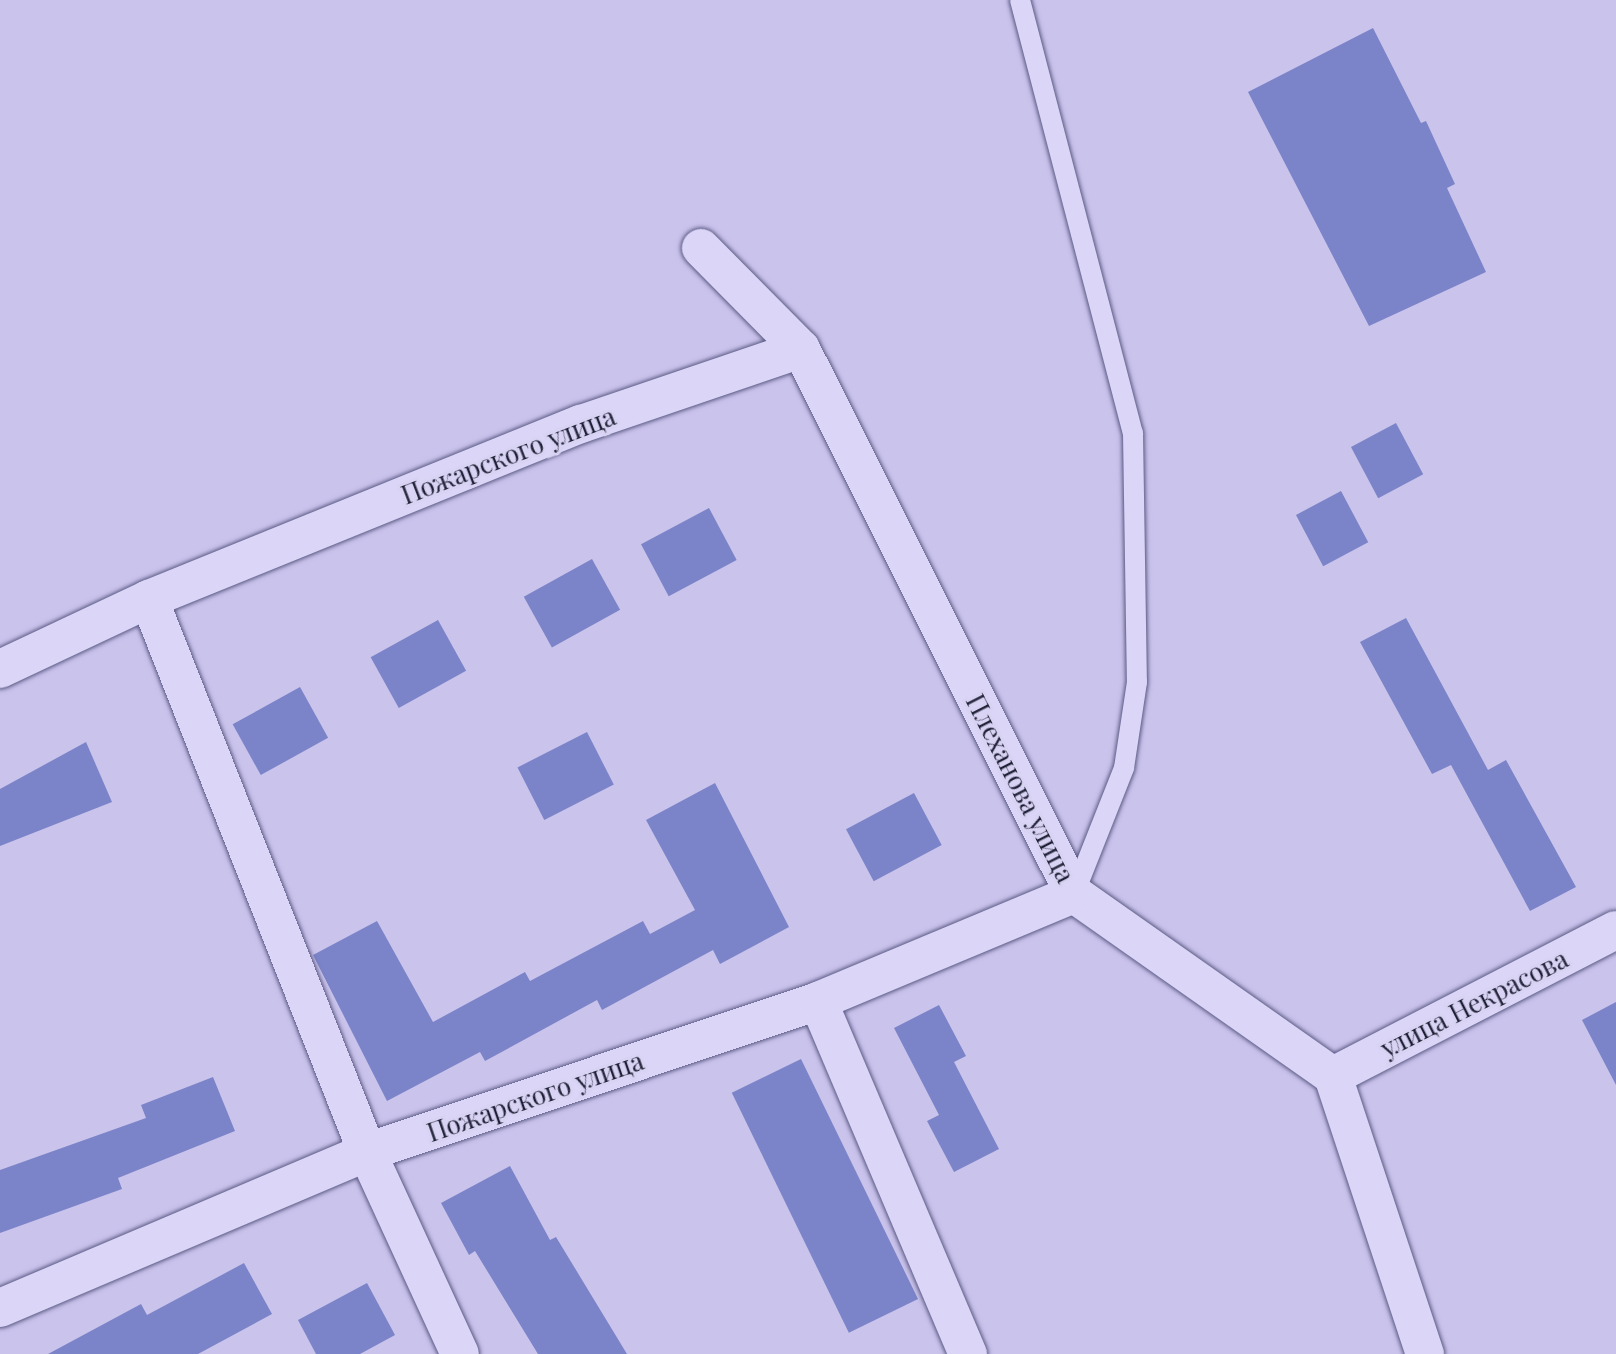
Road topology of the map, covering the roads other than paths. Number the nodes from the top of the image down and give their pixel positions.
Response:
1 (1020, 0) edge
2 (701, 248) dead end
3 (801, 349) junction
4 (149, 599) junction
5 (0, 669) edge
6 (1074, 894) junction
7 (1616, 930) edge
8 (818, 1001) junction
9 (1333, 1076) junction
10 (367, 1152) junction
11 (0, 1308) edge
12 (460, 1354) edge
13 (968, 1354) edge
14 (1425, 1354) edge

1 - 6 lane
2 - 3 street, Плеханова улица
3 - 4 street, Пожарского улица
3 - 6 street, Плеханова улица
4 - 5 street, Пожарского улица
4 - 10 street
6 - 8 street, Пожарского улица
6 - 9 street, Плеханова улица
7 - 9 street, улица Некрасова
8 - 10 street, Пожарского улица
8 - 13 street
9 - 14 street
10 - 11 street, Пожарского улица
10 - 12 street

